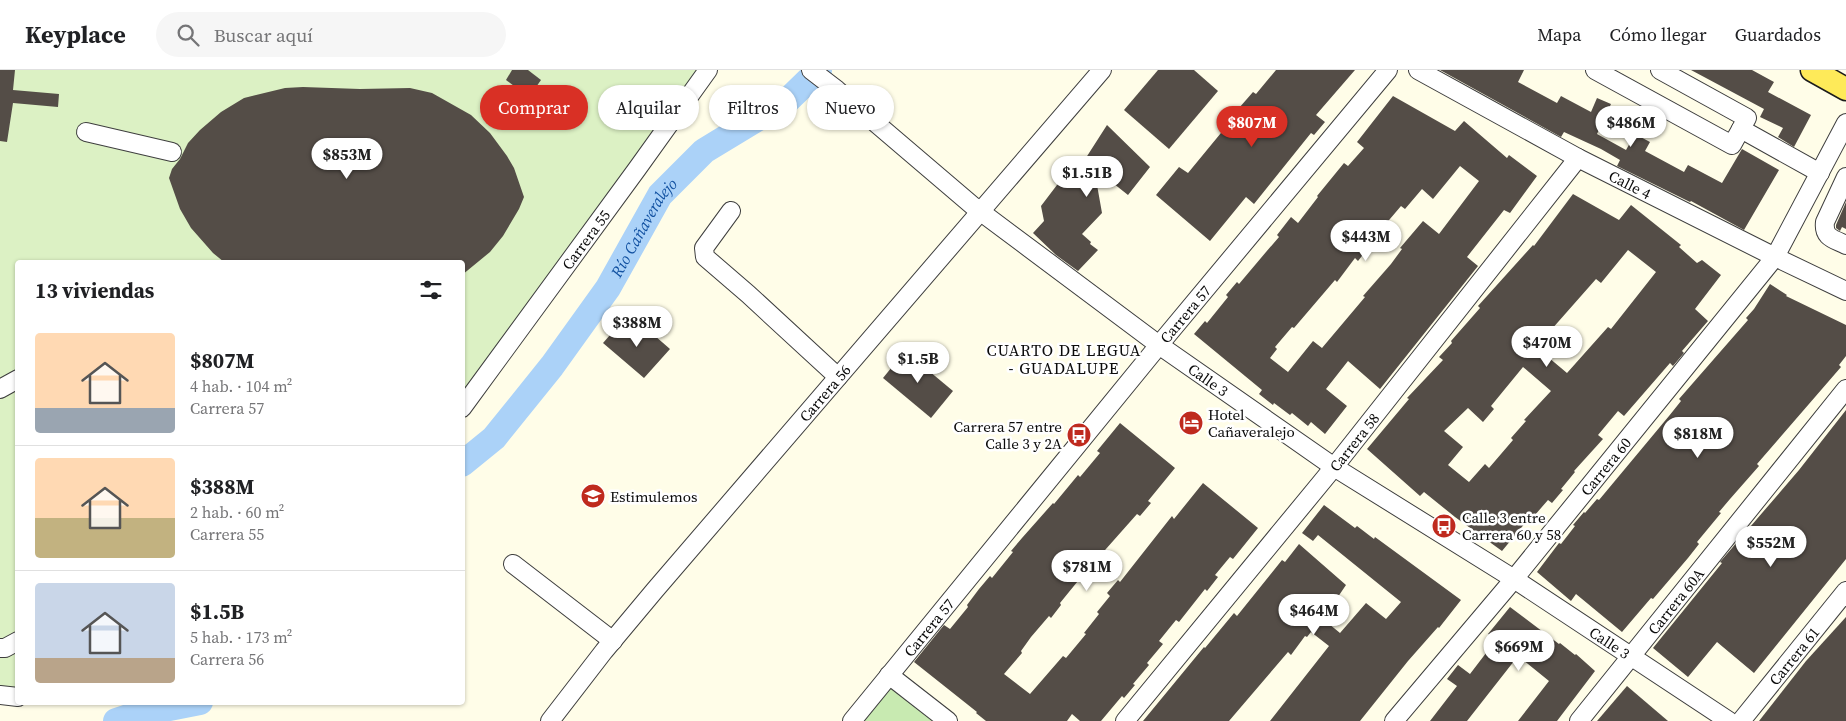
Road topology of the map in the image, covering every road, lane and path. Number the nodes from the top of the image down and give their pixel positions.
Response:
1 (708, 70) edge
2 (811, 70) edge
3 (1102, 70) edge
4 (1388, 70) edge
5 (1418, 70) edge
6 (1595, 70) edge
7 (1660, 70) edge
8 (1812, 70) edge
9 (1834, 70) edge
10 (1846, 76) edge
11 (1846, 89) edge
12 (1846, 124) edge
13 (1741, 128) junction
14 (86, 132) dead end
15 (172, 152) dead end
16 (1578, 158) junction
17 (1820, 173) junction
18 (1846, 177) edge
19 (731, 211) dead end
20 (980, 211) junction
21 (1846, 245) edge
22 (1775, 257) junction
23 (1846, 291) edge
24 (1159, 344) junction
25 (838, 377) junction
26 (15, 381) edge
27 (0, 389) edge
28 (1846, 389) edge
29 (465, 404) edge
30 (1334, 466) junction
31 (513, 564) dead end
32 (1514, 579) junction
33 (1846, 591) edge
34 (613, 641) junction
35 (15, 643) edge
36 (0, 648) edge
37 (1633, 656) junction
38 (889, 675) junction
39 (0, 695) edge
40 (15, 697) edge
41 (550, 721) edge
42 (852, 721) edge
43 (948, 721) edge
44 (1125, 721) edge
45 (1394, 721) edge
46 (1579, 721) edge
47 (1729, 721) edge
48 (1741, 721) edge

1 - 29 street, Carrera 55
2 - 20 street, Calle 3
3 - 20 street, Carrera 56
4 - 24 street, Carrera 57
5 - 16 street, Calle 4
6 - 13 street
7 - 13 street
8 - 11 main road
9 - 10 main road
12 - 17 street, Carrera 60
13 - 17 street
14 - 15 street
16 - 22 street, Calle 4
16 - 30 street, Carrera 58
17 - 22 street, Carrera 60
18 - 21 street
19 - 25 street
20 - 24 street, Calle 3
20 - 25 street, Carrera 56
22 - 23 street, Calle 4
22 - 32 street, Carrera 60
24 - 30 street, Calle 3
24 - 38 street, Carrera 57
25 - 34 street, Carrera 56
26 - 27 street
28 - 37 street, Carrera 60A
30 - 32 street, Calle 3
30 - 44 street, Carrera 58
31 - 34 street
32 - 37 street, Calle 3
32 - 45 street, Carrera 60
33 - 48 street, Carrera 61
34 - 41 street, Carrera 56
35 - 36 street
37 - 46 street, Carrera 60A
37 - 47 street, Calle 3
38 - 42 street, Carrera 57
38 - 43 street
39 - 40 street

